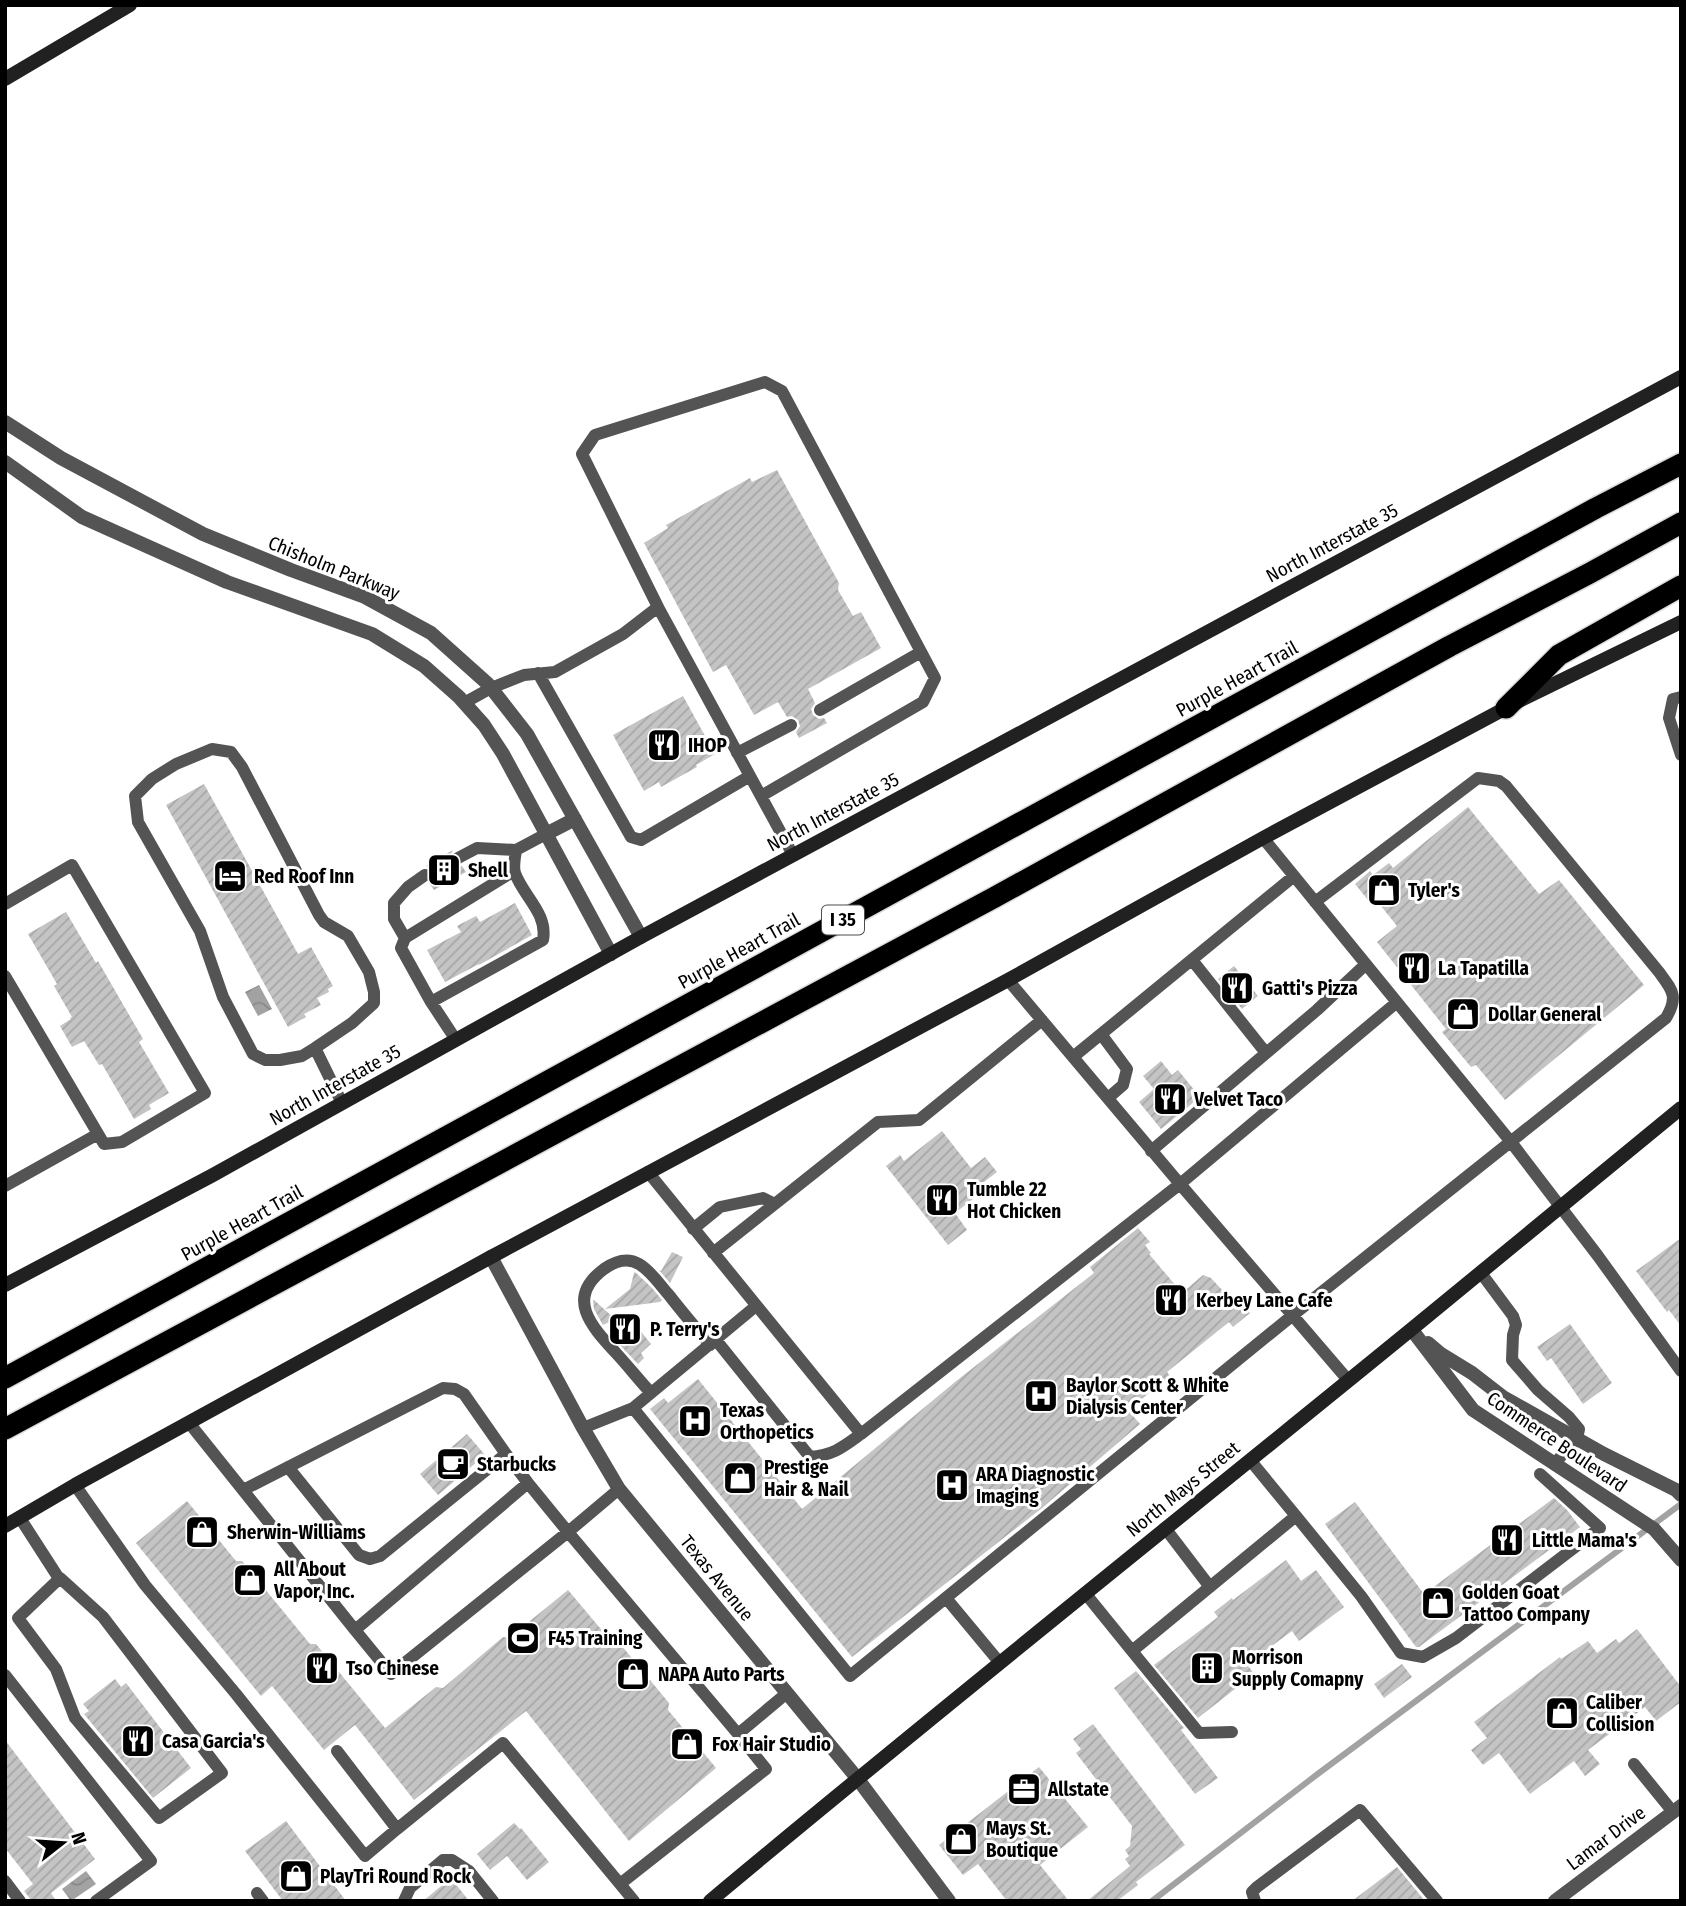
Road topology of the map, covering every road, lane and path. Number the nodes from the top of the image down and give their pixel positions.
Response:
1 (130, 5) edge
2 (5, 79) edge
3 (1681, 377) edge
4 (5, 422) edge
5 (5, 462) edge
6 (1681, 464) edge
7 (1681, 523) edge
8 (1681, 586) edge
9 (658, 607) junction
10 (1681, 622) edge
11 (921, 652) junction
12 (538, 673) junction
13 (491, 688) junction
14 (1681, 697) edge
15 (464, 703) junction
16 (1506, 708) junction
17 (820, 710) dead end
18 (791, 725) dead end
19 (737, 753) junction
20 (1681, 755) edge
21 (750, 776) junction
22 (761, 796) junction
23 (575, 819) junction
24 (545, 834) junction
25 (1263, 838) junction
26 (516, 850) junction
27 (793, 855) junction
28 (458, 858) dead end
29 (514, 871) junction
30 (425, 875) dead end
31 (1294, 876) junction
32 (1314, 902) junction
33 (5, 904) edge
34 (641, 937) junction
35 (405, 938) junction
36 (611, 954) junction
37 (1192, 960) junction
38 (1366, 965) junction
39 (5, 976) edge
40 (1008, 980) junction
41 (431, 1002) junction
42 (1396, 1003) junction
43 (1042, 1020) junction
44 (1101, 1034) junction
45 (456, 1040) junction
46 (315, 1048) junction
47 (1266, 1054) junction
48 (1073, 1057) junction
49 (1108, 1098) junction
50 (341, 1104) junction
51 (1681, 1108) edge
52 (98, 1134) junction
53 (1511, 1142) junction
54 (1152, 1152) junction
55 (648, 1172) junction
56 (1180, 1184) junction
57 (5, 1186) edge
58 (773, 1203) junction
59 (1560, 1207) junction
60 (693, 1229) junction
61 (713, 1253) junction
62 (491, 1256) junction
63 (1480, 1273) junction
64 (5, 1285) edge
65 (757, 1306) junction
66 (1293, 1315) junction
67 (1412, 1330) junction
68 (713, 1342) junction
69 (1681, 1371) edge
70 (5, 1378) edge
71 (1348, 1380) junction
72 (651, 1393) junction
73 (634, 1408) junction
74 (190, 1423) junction
75 (5, 1429) edge
76 (583, 1429) junction
77 (861, 1434) junction
78 (1577, 1439) junction
79 (506, 1454) junction
80 (1250, 1460) junction
81 (1554, 1464) junction
82 (288, 1467) junction
83 (1540, 1474) dead end
84 (528, 1483) junction
85 (75, 1485) junction
86 (619, 1489) junction
87 (243, 1490) junction
88 (1681, 1495) edge
89 (1296, 1516) junction
90 (20, 1518) junction
91 (5, 1526) edge
92 (1165, 1528) junction
93 (568, 1532) junction
94 (1681, 1560) edge
95 (60, 1578) junction
96 (1210, 1587) junction
97 (1085, 1593) junction
98 (946, 1598) junction
99 (355, 1630) junction
100 (1132, 1651) junction
101 (1000, 1663) junction
102 (5, 1675) edge
103 (787, 1693) junction
104 (1232, 1732) dead end
105 (738, 1734) junction
106 (337, 1751) dead end
107 (1634, 1764) dead end
108 (857, 1778) junction
109 (1677, 1809) edge
110 (397, 1829) junction
111 (5, 1881) edge
112 (620, 1884) junction
113 (20, 1901) edge
114 (96, 1901) edge
115 (404, 1901) edge
116 (493, 1901) edge
117 (634, 1901) edge
118 (710, 1901) edge
119 (949, 1901) edge
120 (1255, 1901) edge
121 (1437, 1901) edge
122 (1555, 1901) edge

1 - 2 main road
3 - 27 main road, North Interstate 35
4 - 13 street, Chisholm Parkway
5 - 15 street
6 - 70 highway, Purple Heart Trail / I 35
7 - 75 highway
8 - 16 highway
9 - 11 lane
9 - 12 lane
9 - 19 lane
10 - 16 main road
11 - 17 lane
11 - 22 lane
12 - 13 lane
12 - 21 lane
13 - 15 lane
13 - 23 street, Chisholm Parkway
14 - 20 lane
15 - 24 street
16 - 25 main road
18 - 19 lane
19 - 21 lane
21 - 22 lane
22 - 27 lane
23 - 24 street
23 - 34 street, Chisholm Parkway
24 - 26 lane
24 - 36 street
25 - 31 lane
25 - 40 main road
26 - 28 lane
26 - 29 lane
27 - 34 main road, North Interstate 35
29 - 35 lane
29 - 41 lane
30 - 35 lane
31 - 32 lane
31 - 37 lane
32 - 38 lane
32 - 53 lane
33 - 52 lane
34 - 36 main road, North Interstate 35
35 - 41 lane
36 - 45 main road, North Interstate 35
37 - 44 lane
37 - 47 lane
38 - 42 lane
38 - 47 lane
39 - 52 lane
40 - 43 lane
40 - 55 main road
41 - 45 lane
42 - 53 lane
42 - 56 lane
43 - 48 lane
43 - 58 lane
44 - 48 lane
44 - 49 lane
45 - 50 main road, North Interstate 35
46 - 46 lane
46 - 50 lane
47 - 54 lane
48 - 49 lane
49 - 54 lane
50 - 64 main road, North Interstate 35
51 - 59 main road, North Mays Street
52 - 57 lane
53 - 59 lane
53 - 66 lane
54 - 56 lane
55 - 60 lane
55 - 62 main road
56 - 66 lane
56 - 77 lane
58 - 60 lane
58 - 61 lane
59 - 63 main road, North Mays Street
59 - 69 lane
60 - 61 lane
61 - 65 lane
62 - 74 main road
62 - 76 street, Texas Avenue
63 - 67 main road, North Mays Street
63 - 78 lane
65 - 68 lane
65 - 77 lane
66 - 71 lane
66 - 98 lane
67 - 71 main road, North Mays Street
67 - 78 street, Commerce Boulevard
67 - 81 street, Commerce Boulevard
68 - 72 lane
68 - 72 lane
68 - 77 lane
71 - 80 main road, North Mays Street
72 - 73 lane
73 - 76 lane
73 - 98 lane
74 - 85 main road
74 - 87 lane
76 - 86 street, Texas Avenue
78 - 81 lane
78 - 88 street, Commerce Boulevard
79 - 82 lane
79 - 82 lane
79 - 84 lane
80 - 89 lane
80 - 92 main road, North Mays Street
81 - 94 street, Commerce Boulevard
82 - 87 lane
83 - 89 lane
84 - 93 lane
84 - 99 lane
85 - 90 main road
85 - 110 lane
86 - 93 lane
86 - 103 street, Texas Avenue
87 - 99 lane
89 - 96 lane
90 - 91 main road
90 - 95 lane
92 - 96 lane
92 - 97 main road, North Mays Street
93 - 99 lane
93 - 105 lane
95 - 95 lane
96 - 100 lane
97 - 100 lane
97 - 101 main road, North Mays Street
98 - 101 lane
100 - 104 lane
101 - 108 main road, North Mays Street
102 - 114 lane
103 - 105 lane
103 - 108 street, Texas Avenue
105 - 112 lane
106 - 110 lane
107 - 109 lane
108 - 118 main road, North Mays Street
108 - 119 street, Texas Avenue
109 - 122 street, Lamar Drive
110 - 112 lane
111 - 113 lane
112 - 117 lane
115 - 116 lane
120 - 121 lane

